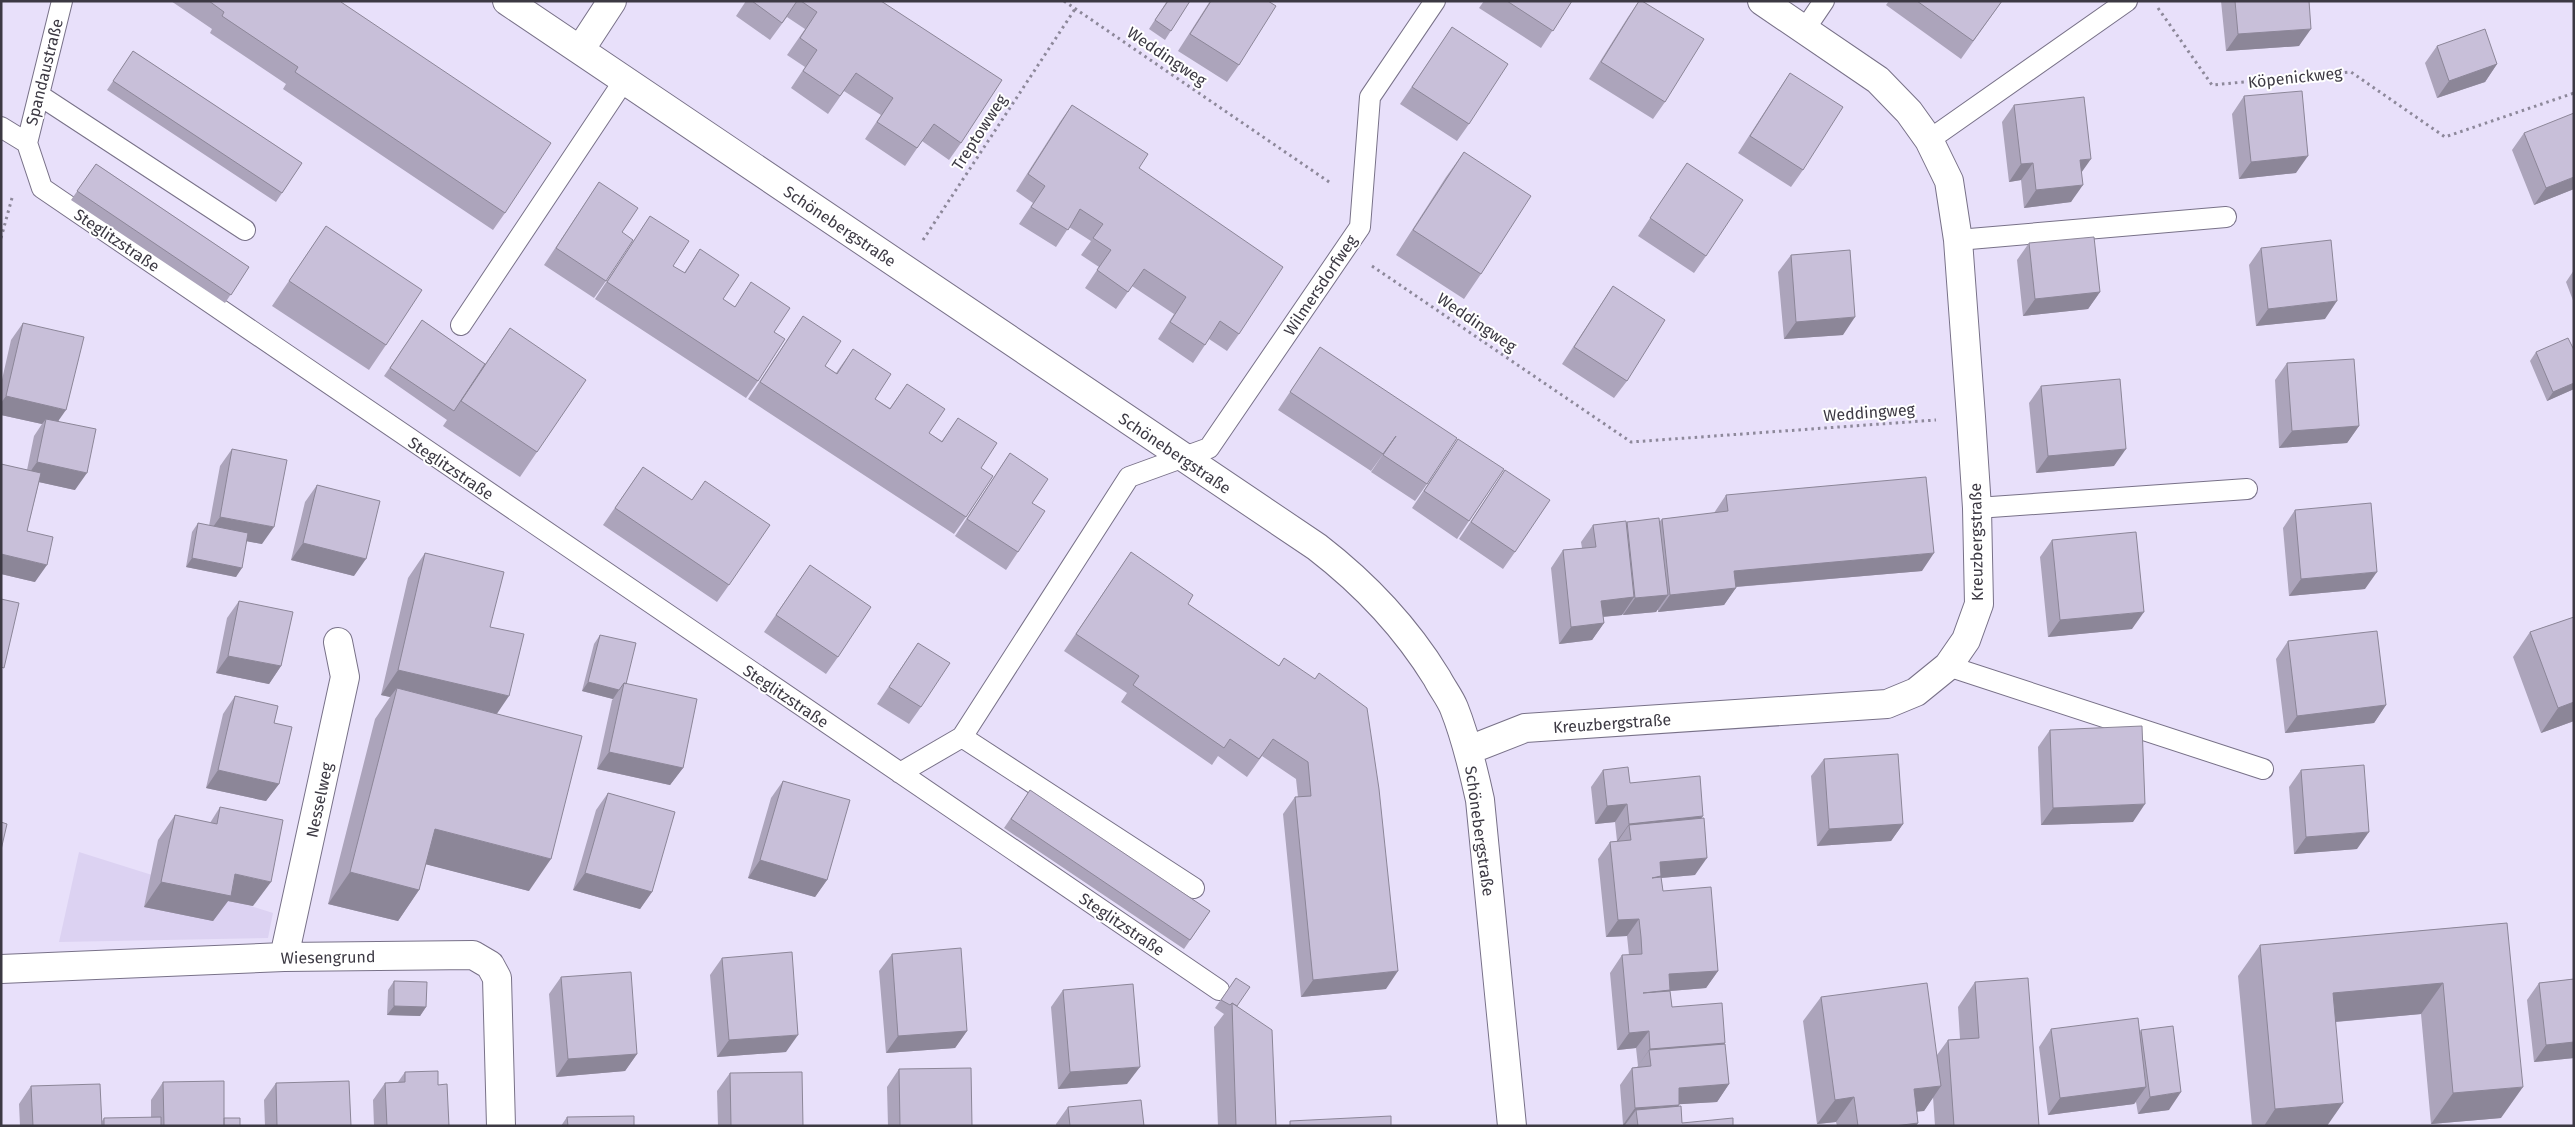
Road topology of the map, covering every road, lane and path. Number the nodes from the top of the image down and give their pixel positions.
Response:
1 (62, 1) edge
2 (507, 1) edge
3 (612, 1) edge
4 (1064, 1) edge
5 (1435, 1) edge
6 (1762, 1) edge
7 (1824, 1) edge
8 (2127, 1) edge
9 (2154, 1) edge
10 (1075, 9) junction
11 (1805, 29) junction
12 (580, 50) junction
13 (625, 79) junction
14 (2574, 93) edge
15 (39, 96) junction
16 (1, 127) edge
17 (1929, 140) junction
18 (27, 143) junction
19 (2226, 217) dead end
20 (1360, 227) junction
21 (245, 230) dead end
22 (1958, 240) junction
23 (904, 270) junction
24 (461, 324) dead end
25 (1971, 418) junction
26 (1181, 457) junction
27 (2247, 489) dead end
28 (1977, 508) junction
29 (338, 642) dead end
30 (1948, 666) junction
31 (962, 737) junction
32 (1469, 750) junction
33 (2263, 769) dead end
34 (900, 774) junction
35 (1194, 888) dead end
36 (284, 957) junction
37 (1, 969) edge
38 (1219, 990) dead end
39 (501, 1126) edge
40 (1512, 1126) edge

1 - 15 lane, Spandaustraße
2 - 12 street, Schönebergstraße
3 - 12 street
4 - 10 path, Weddingweg
5 - 20 lane, Wilmersdorfweg
6 - 11 street, Kreuzbergstraße
7 - 11 lane
8 - 17 lane
9 - 14 path, Köpenickweg
10 - 20 path, Weddingweg
10 - 23 path, Treptowweg
11 - 17 street, Kreuzbergstraße
12 - 13 street, Schönebergstraße
13 - 23 street, Schönebergstraße
13 - 24 lane
15 - 18 lane, Spandaustraße
15 - 21 lane
16 - 18 lane, Spandaustraße
17 - 22 street, Kreuzbergstraße
18 - 34 lane, Steglitzstraße
19 - 22 lane
20 - 25 path, Weddingweg
20 - 26 lane, Wilmersdorfweg
22 - 25 street, Kreuzbergstraße
23 - 26 street, Schönebergstraße
25 - 28 street, Kreuzbergstraße
26 - 31 lane
26 - 32 street, Schönebergstraße
27 - 28 lane
28 - 30 street, Kreuzbergstraße
29 - 36 street, Nesselweg
30 - 32 street, Kreuzbergstraße
30 - 33 lane
31 - 34 lane
31 - 35 lane
32 - 40 street, Schönebergstraße
34 - 38 lane, Steglitzstraße
36 - 37 street, Wiesengrund
36 - 39 street, Wiesengrund

